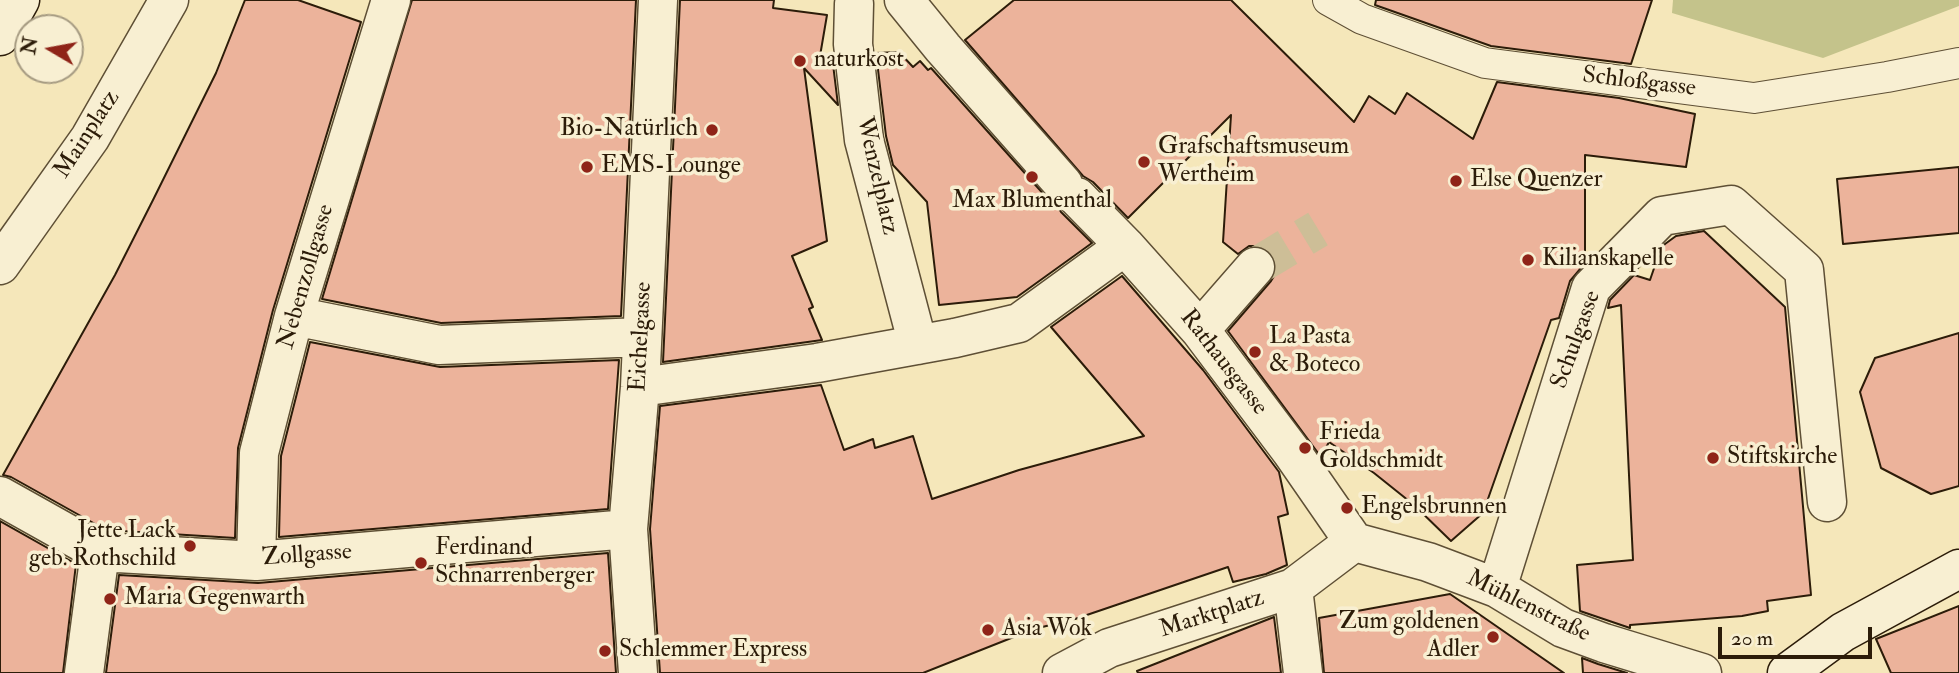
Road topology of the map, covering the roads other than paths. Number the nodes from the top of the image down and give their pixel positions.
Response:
1 (20, 0) edge
2 (169, 0) edge
3 (391, 0) edge
4 (658, 0) edge
5 (904, 0) edge
6 (1328, 0) edge
7 (852, 1) edge
8 (0, 36) edge
9 (1959, 63) edge
10 (1125, 246) junction
11 (0, 265) edge
12 (1255, 267) tunnel mouth
13 (294, 316) junction
14 (1200, 330) junction
15 (642, 337) junction
16 (918, 345) junction
17 (640, 387) junction
18 (0, 496) edge
19 (1827, 502) dead end
20 (628, 529) junction
21 (1354, 542) junction
22 (100, 552) junction
23 (256, 561) junction
24 (1959, 569) edge
25 (1293, 588) junction
26 (1497, 588) junction
27 (84, 673) edge
28 (638, 673) edge
29 (1062, 673) edge
30 (1303, 673) edge
31 (1702, 673) edge
32 (1787, 673) edge

1 - 8 street
2 - 11 street, Mainplatz
3 - 13 street, Nebenzollgasse
4 - 15 street, Eichelgasse
5 - 10 street, Rathausgasse
6 - 9 lane, Schloßgasse
7 - 16 street, Wenzelplatz
10 - 14 street, Rathausgasse
10 - 16 street
12 - 14 street
13 - 15 street
13 - 23 street, Nebenzollgasse
14 - 21 street, Rathausgasse
15 - 17 street, Eichelgasse
16 - 17 street
17 - 20 street, Eichelgasse
18 - 22 street, Zollgasse
19 - 26 street, Schulgasse
20 - 23 street, Zollgasse
20 - 28 street, Eichelgasse
21 - 25 street, Marktplatz
21 - 26 street, Mühlenstraße
22 - 23 street, Zollgasse
22 - 27 street
24 - 32 street
25 - 29 street, Marktplatz
25 - 30 street
26 - 31 street, Mühlenstraße

